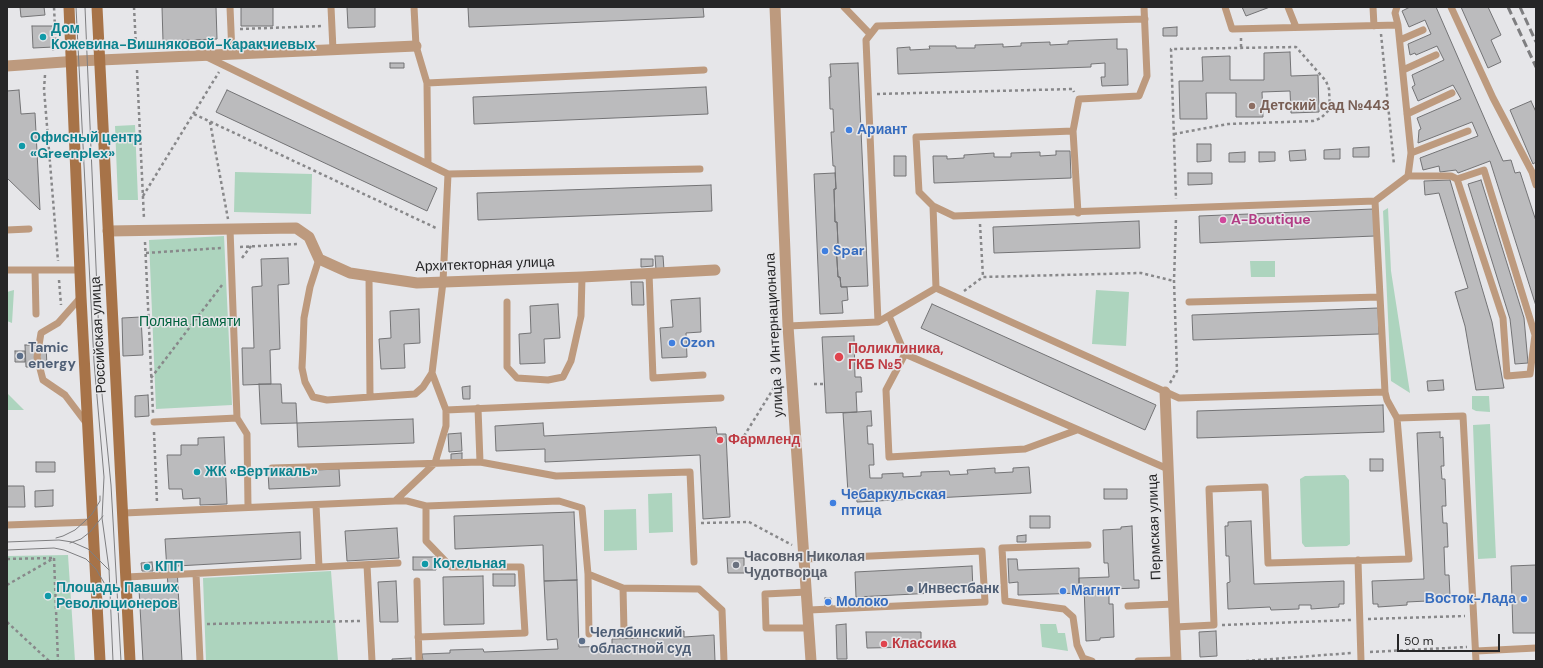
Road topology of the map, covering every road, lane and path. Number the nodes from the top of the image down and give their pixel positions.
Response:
1 (69, 7) edge
2 (97, 7) edge
3 (134, 7) edge
4 (230, 7) edge
5 (331, 7) edge
6 (414, 7) edge
7 (775, 7) edge
8 (844, 7) edge
9 (1144, 7) edge
10 (1224, 7) edge
11 (1288, 7) edge
12 (1373, 7) edge
13 (1397, 7) edge
14 (1451, 7) edge
15 (1145, 19) junction
16 (1398, 25) junction
17 (332, 26) junction
18 (1377, 26) junction
19 (1296, 28) junction
20 (231, 29) junction
21 (1423, 30) dead end
22 (870, 34) junction
23 (1400, 40) junction
24 (416, 46) junction
25 (333, 50) junction
26 (232, 54) junction
27 (1436, 55) dead end
28 (204, 56) junction
29 (137, 59) junction
30 (100, 60) junction
31 (72, 62) junction
32 (223, 65) junction
33 (7, 66) edge
34 (704, 70) dead end
35 (1402, 70) junction
36 (427, 83) junction
37 (1452, 93) dead end
38 (868, 94) junction
39 (1079, 99) junction
40 (194, 114) junction
41 (1407, 114) junction
42 (210, 121) junction
43 (1073, 131) junction
44 (1468, 131) dead end
45 (1174, 134) junction
46 (1411, 154) junction
47 (428, 164) junction
48 (1394, 165) dead end
49 (700, 169) dead end
50 (448, 174) junction
51 (1408, 176) junction
52 (1457, 179) junction
53 (1536, 185) edge
54 (143, 196) junction
55 (1375, 201) junction
56 (933, 206) junction
57 (1176, 208) junction
58 (1078, 213) junction
59 (980, 216) junction
60 (29, 229) dead end
61 (230, 229) junction
62 (7, 230) edge
63 (108, 231) junction
64 (145, 231) junction
65 (445, 232) junction
66 (251, 246) dead end
67 (319, 259) junction
68 (7, 270) edge
69 (35, 270) junction
70 (79, 270) junction
71 (715, 270) dead end
72 (231, 273) junction
73 (649, 273) junction
74 (369, 276) junction
75 (582, 277) junction
76 (983, 277) junction
77 (1174, 281) junction
78 (443, 282) junction
79 (936, 288) junction
80 (81, 297) junction
81 (955, 297) junction
82 (1380, 297) junction
83 (507, 302) dead end
84 (1189, 302) dead end
85 (36, 314) dead end
86 (889, 316) junction
87 (878, 322) junction
88 (788, 326) junction
89 (904, 354) junction
90 (791, 360) junction
91 (1177, 371) dead end
92 (432, 373) junction
93 (703, 375) dead end
94 (151, 378) junction
95 (814, 384) dead end
96 (824, 384) dead end
97 (1164, 392) junction
98 (1385, 392) junction
99 (370, 397) junction
100 (722, 398) dead end
101 (478, 408) junction
102 (446, 410) junction
103 (237, 418) junction
104 (1397, 418) junction
105 (154, 422) junction
106 (87, 424) junction
107 (1077, 430) junction
108 (744, 436) dead end
109 (480, 462) junction
110 (435, 463) junction
111 (272, 468) dead end
112 (1168, 469) junction
113 (395, 501) junction
114 (316, 504) junction
115 (426, 506) junction
116 (248, 508) junction
117 (157, 511) junction
118 (124, 513) junction
119 (92, 522) junction
120 (692, 523) junction
121 (7, 525) edge
122 (1088, 545) dead end
123 (805, 555) junction
124 (54, 558) junction
125 (7, 559) edge
126 (1358, 560) junction
127 (694, 562) dead end
128 (398, 563) dead end
129 (366, 565) junction
130 (319, 568) junction
131 (196, 574) junction
132 (588, 574) junction
133 (127, 577) junction
134 (417, 581) dead end
135 (7, 585) edge
136 (623, 588) junction
137 (808, 592) junction
138 (1174, 604) junction
139 (1128, 606) dead end
140 (809, 610) junction
141 (1474, 616) junction
142 (1359, 620) junction
143 (370, 621) junction
144 (7, 622) edge
145 (198, 624) junction
146 (1214, 625) junction
147 (1175, 627) junction
148 (810, 628) junction
149 (624, 631) dead end
150 (589, 634) dead end
151 (418, 637) junction
152 (1536, 648) edge
153 (1476, 651) junction
154 (812, 659) edge
155 (1176, 660) edge
156 (49, 661) edge
157 (58, 661) edge
158 (100, 661) edge
159 (130, 661) edge
160 (200, 661) edge
161 (372, 661) edge
162 (419, 661) edge
163 (724, 661) edge
164 (1092, 661) edge
165 (1138, 661) edge
166 (1360, 661) edge
167 (1476, 661) edge

1 - 31 main road, Российская улица
2 - 30 main road, Российская улица
3 - 29 path
4 - 20 lane
5 - 17 lane
6 - 24 lane
7 - 88 street, улица 3 Интернационала
8 - 22 lane
9 - 15 lane
10 - 19 lane
11 - 19 lane
12 - 18 lane
13 - 16 lane
14 - 53 lane
15 - 22 lane
15 - 39 lane
16 - 18 lane
16 - 23 lane
17 - 20 path
17 - 25 lane
18 - 19 lane
18 - 48 path
20 - 26 lane
21 - 23 lane
22 - 38 lane
23 - 35 lane
24 - 25 street
24 - 36 lane
25 - 26 street
26 - 28 street
27 - 35 lane
28 - 29 street
28 - 32 lane
29 - 30 street
29 - 54 path
30 - 31 street
30 - 63 main road, Российская улица
31 - 33 street
31 - 70 main road, Российская улица
32 - 40 path
32 - 47 lane
34 - 36 lane
35 - 41 lane
36 - 47 lane
37 - 41 lane
38 - 39 path
38 - 87 lane
39 - 43 lane
40 - 42 path
40 - 54 path
41 - 46 lane
42 - 61 path
42 - 65 path
43 - 56 lane
43 - 58 lane
44 - 46 lane
45 - 45 path
45 - 57 path
46 - 51 lane
47 - 50 lane
49 - 50 lane
50 - 65 lane
51 - 52 lane
51 - 55 lane
52 - 52 lane
54 - 64 path
55 - 57 lane
55 - 82 lane
56 - 59 lane
56 - 79 lane
57 - 58 lane
57 - 77 path
58 - 59 lane
59 - 76 path
60 - 62 lane
61 - 64 street
61 - 67 street
61 - 72 lane
63 - 64 street
63 - 118 main road, Российская улица
64 - 94 path
65 - 78 lane
66 - 72 path
67 - 74 street, Архитекторная улица
67 - 99 lane
68 - 69 lane
69 - 70 lane
69 - 85 lane
70 - 80 main road, Российская улица
71 - 73 street, Архитекторная улица
72 - 94 path
72 - 103 lane
73 - 75 street, Архитекторная улица
73 - 93 lane
74 - 78 street, Архитекторная улица
74 - 99 lane
75 - 78 street, Архитекторная улица
75 - 83 lane
76 - 77 path
76 - 81 path
77 - 91 path
78 - 92 lane
79 - 81 lane
79 - 86 lane
80 - 106 main road, Российская улица
80 - 106 lane
81 - 97 lane
82 - 84 lane
82 - 98 lane
86 - 87 lane
86 - 89 lane
87 - 88 lane
88 - 90 street, улица 3 Интернационала
89 - 107 lane
89 - 107 lane
90 - 108 path
90 - 123 street, улица 3 Интернационала
92 - 99 lane
92 - 102 lane
94 - 105 path
95 - 96 path
97 - 98 lane
97 - 112 street, Пермская улица
98 - 104 lane
100 - 101 lane
101 - 102 lane
101 - 109 lane
102 - 110 lane
103 - 105 lane
103 - 116 lane
104 - 126 lane
104 - 141 lane
105 - 117 path
106 - 119 main road, Российская улица
107 - 112 lane
109 - 110 lane
109 - 120 lane
110 - 111 lane
110 - 113 lane
112 - 138 street, Пермская улица
113 - 114 lane
113 - 115 lane
114 - 116 lane
114 - 130 lane
115 - 132 lane
115 - 151 lane
116 - 117 lane
117 - 118 lane
118 - 133 main road, Российская улица
119 - 121 lane
119 - 158 main road, Российская улица
120 - 123 path
120 - 127 lane
122 - 164 lane
123 - 137 street, улица 3 Интернационала
123 - 140 lane
124 - 125 path
124 - 135 path
124 - 157 path
126 - 142 lane
126 - 146 lane
128 - 129 lane
129 - 130 lane
129 - 143 lane
130 - 131 lane
131 - 133 lane
131 - 145 lane
132 - 136 lane
132 - 150 lane
133 - 159 main road, Российская улица
134 - 151 lane
136 - 149 lane
136 - 163 lane
137 - 140 street, улица 3 Интернационала
137 - 148 lane
138 - 139 lane
138 - 147 street, Пермская улица
140 - 148 street, улица 3 Интернационала
141 - 142 path
141 - 153 lane
142 - 146 path
142 - 166 lane
143 - 145 path
143 - 161 lane
144 - 156 path
145 - 160 lane
146 - 147 lane
147 - 155 street, Пермская улица
148 - 154 street, улица 3 Интернационала
151 - 162 lane
152 - 153 lane
153 - 167 lane
155 - 165 lane

